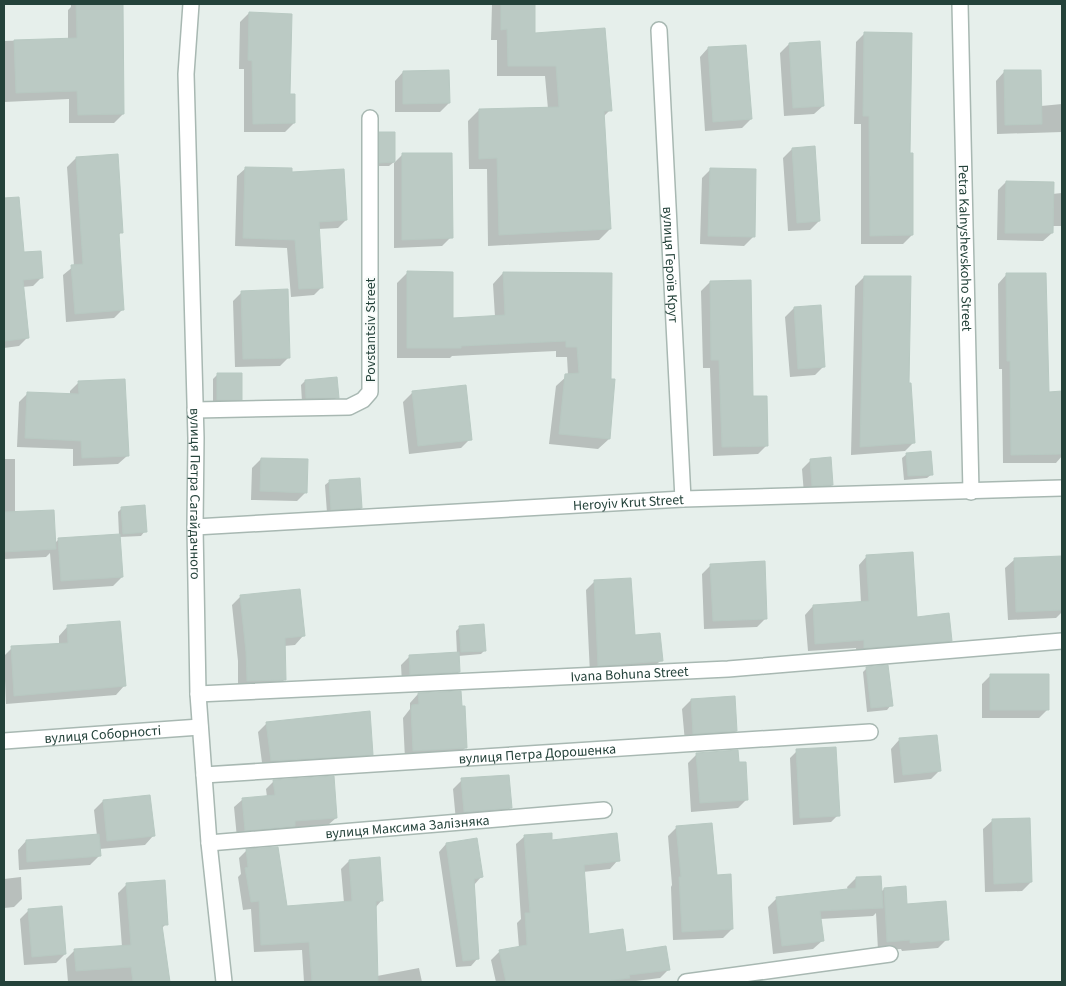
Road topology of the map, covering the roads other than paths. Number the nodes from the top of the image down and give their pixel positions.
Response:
1 (191, 4) edge
2 (960, 4) edge
3 (659, 30) dead end
4 (370, 118) dead end
5 (195, 410) junction
6 (1062, 488) edge
7 (972, 492) junction
8 (683, 499) junction
9 (195, 527) junction
10 (1062, 641) edge
11 (198, 694) junction
12 (200, 727) junction
13 (870, 732) dead end
14 (4, 741) edge
15 (204, 775) junction
16 (604, 810) dead end
17 (210, 843) junction
18 (890, 954) dead end
19 (224, 982) edge
20 (686, 982) edge

1 - 5 street, вулиця Петра Сагайдачного
2 - 7 street, Petra Kalnyshevskoho Street
3 - 8 street, вулиця Героїв Крут
4 - 5 street, Povstantsiv Street
5 - 9 street, вулиця Петра Сагайдачного
6 - 7 street, Heroyiv Krut Street
7 - 8 street, Heroyiv Krut Street
8 - 9 street, Heroyiv Krut Street
9 - 11 street, вулиця Петра Сагайдачного
10 - 11 street, Ivana Bohuna Street
11 - 12 street, вулиця Петра Сагайдачного
12 - 14 street, вулиця Соборності
12 - 15 street, вулиця Петра Сагайдачного
13 - 15 street, вулиця Петра Дорошенка
15 - 17 street, вулиця Петра Сагайдачного
16 - 17 street, вулиця Максима Залізняка
17 - 19 street, вулиця Петра Сагайдачного
18 - 20 street

